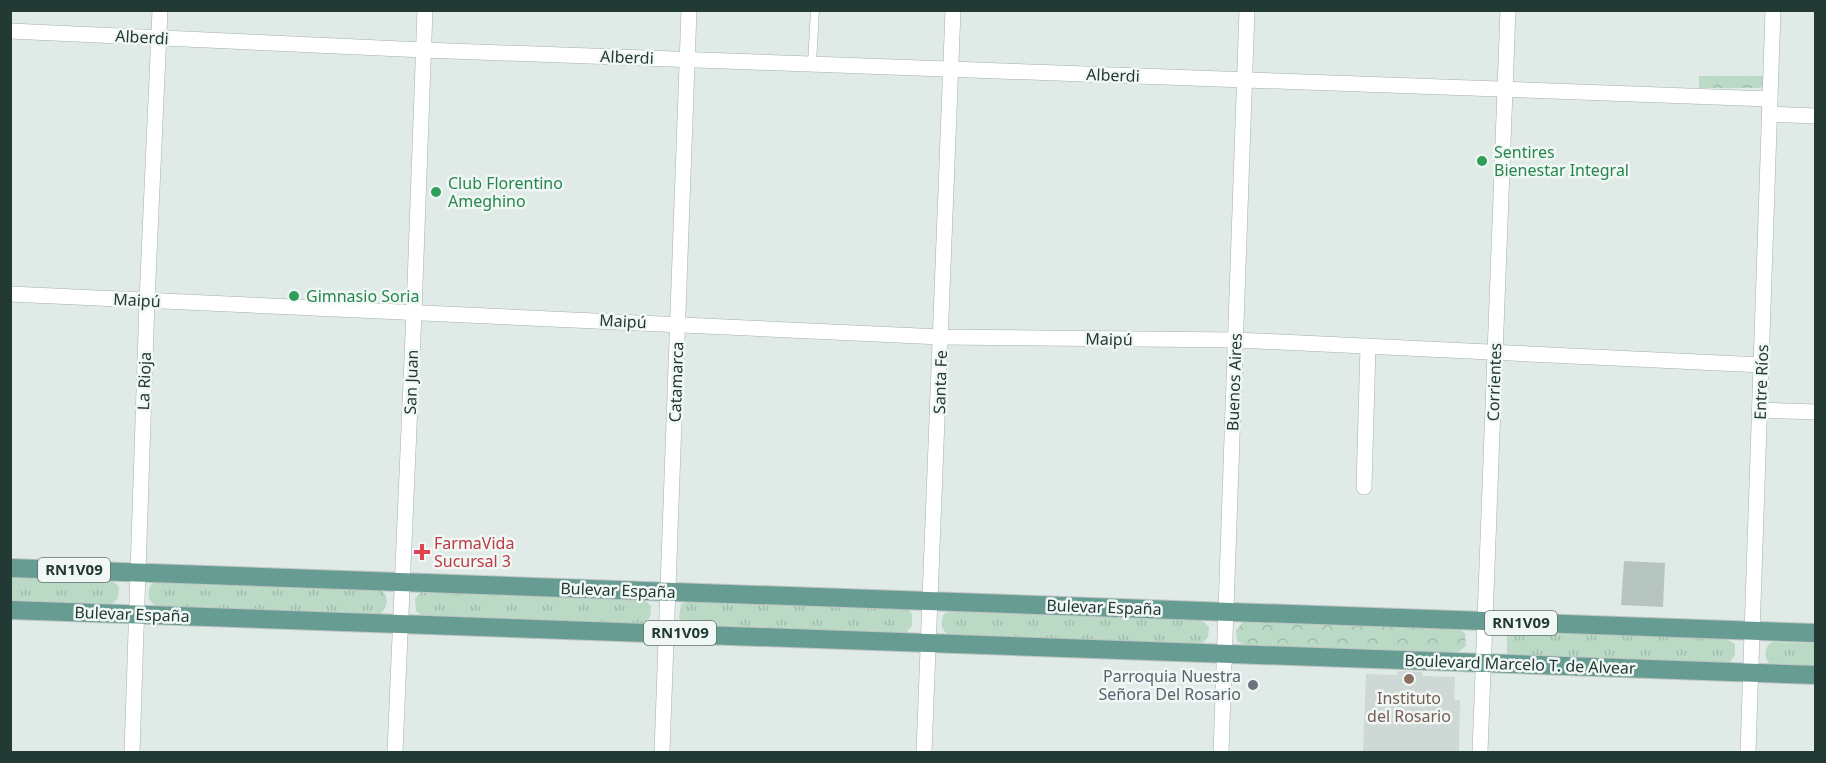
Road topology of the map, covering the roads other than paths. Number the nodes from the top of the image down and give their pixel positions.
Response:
1 (160, 10) edge
2 (425, 10) edge
3 (689, 10) edge
4 (815, 10) edge
5 (953, 10) edge
6 (1247, 10) edge
7 (1508, 10) edge
8 (1773, 10) edge
9 (10, 31) edge
10 (159, 38) junction
11 (424, 50) junction
12 (687, 60) junction
13 (812, 64) junction
14 (951, 69) junction
15 (1244, 81) junction
16 (1505, 89) junction
17 (1770, 106) junction
18 (1815, 116) edge
19 (10, 294) edge
20 (147, 301) junction
21 (414, 312) junction
22 (678, 324) junction
23 (941, 337) junction
24 (1236, 340) junction
25 (1368, 346) junction
26 (1495, 353) junction
27 (1762, 366) junction
28 (1760, 410) junction
29 (1815, 412) edge
30 (1364, 488) dead end
31 (10, 568) edge
32 (137, 572) junction
33 (403, 582) junction
34 (667, 592) junction
35 (931, 600) junction
36 (10, 610) edge
37 (1226, 612) junction
38 (135, 615) junction
39 (1485, 622) junction
40 (400, 623) junction
41 (1752, 631) junction
42 (665, 633) junction
43 (1815, 633) edge
44 (928, 644) junction
45 (1224, 654) junction
46 (1483, 663) junction
47 (1751, 673) junction
48 (1815, 675) edge
49 (132, 753) edge
50 (395, 753) edge
51 (662, 753) edge
52 (924, 753) edge
53 (1221, 753) edge
54 (1480, 753) edge
55 (1748, 753) edge

1 - 10 street, La Rioja
2 - 11 street, San Juan
3 - 12 street, Catamarca
4 - 13 lane
5 - 14 street, Santa Fe
6 - 15 street, Buenos Aires
7 - 16 street, Corrientes
8 - 17 street, Entre Ríos
9 - 10 street, Alberdi
10 - 11 street, Alberdi
10 - 20 street, La Rioja
11 - 12 street, Alberdi
11 - 21 street, San Juan
12 - 13 street, Alberdi
12 - 22 street, Catamarca
13 - 14 street, Alberdi
14 - 15 street, Alberdi
14 - 23 street, Santa Fe
15 - 16 street, Alberdi
15 - 24 street, Buenos Aires
16 - 17 street, Alberdi
16 - 26 street, Corrientes
17 - 18 street, Alberdi
17 - 27 street, Entre Ríos
19 - 20 street, Maipú
20 - 21 street, Maipú
20 - 32 street, La Rioja
21 - 22 street, Maipú
21 - 33 street, San Juan
22 - 23 street, Maipú
22 - 34 street, Catamarca
23 - 24 street, Maipú
23 - 35 street, Santa Fe
24 - 25 street, Maipú
24 - 37 street, Buenos Aires
25 - 26 street, Maipú
25 - 30 street
26 - 27 street, Maipú
26 - 39 street, Corrientes
27 - 28 street, Entre Ríos
28 - 29 street
28 - 41 street, Entre Ríos
31 - 32 main road, Bulevar España / RN1V09
32 - 33 main road, Bulevar España / RN1V09
32 - 38 street, La Rioja
33 - 34 main road, Bulevar España / RN1V09
33 - 40 street, San Juan
34 - 35 main road, Bulevar España / RN1V09
34 - 42 street, Catamarca
35 - 37 main road, Bulevar España / RN1V09
35 - 44 street, Santa Fe
36 - 38 main road, Bulevar España / RN1V09
37 - 39 main road, RN1V09
37 - 45 street, Buenos Aires
38 - 40 main road, Bulevar España / RN1V09
38 - 49 street, La Rioja
39 - 41 main road, RN1V09
39 - 46 street, Corrientes
40 - 42 main road, Bulevar España / RN1V09
40 - 50 street, San Juan
41 - 43 main road, RN1V09
41 - 47 street, Entre Ríos
42 - 44 main road, Bulevar España / RN1V09
42 - 51 street, Catamarca
44 - 45 main road, Bulevar España / RN1V09
44 - 52 street, Santa Fe
45 - 46 main road, Boulevard Marcelo T. de Alvear / RN1V09
45 - 53 street, Buenos Aires
46 - 47 main road, Boulevard Marcelo T. de Alvear / RN1V09
46 - 54 street, Corrientes
47 - 48 main road, Boulevard Marcelo T. de Alvear / RN1V09
47 - 55 street, Entre Ríos

